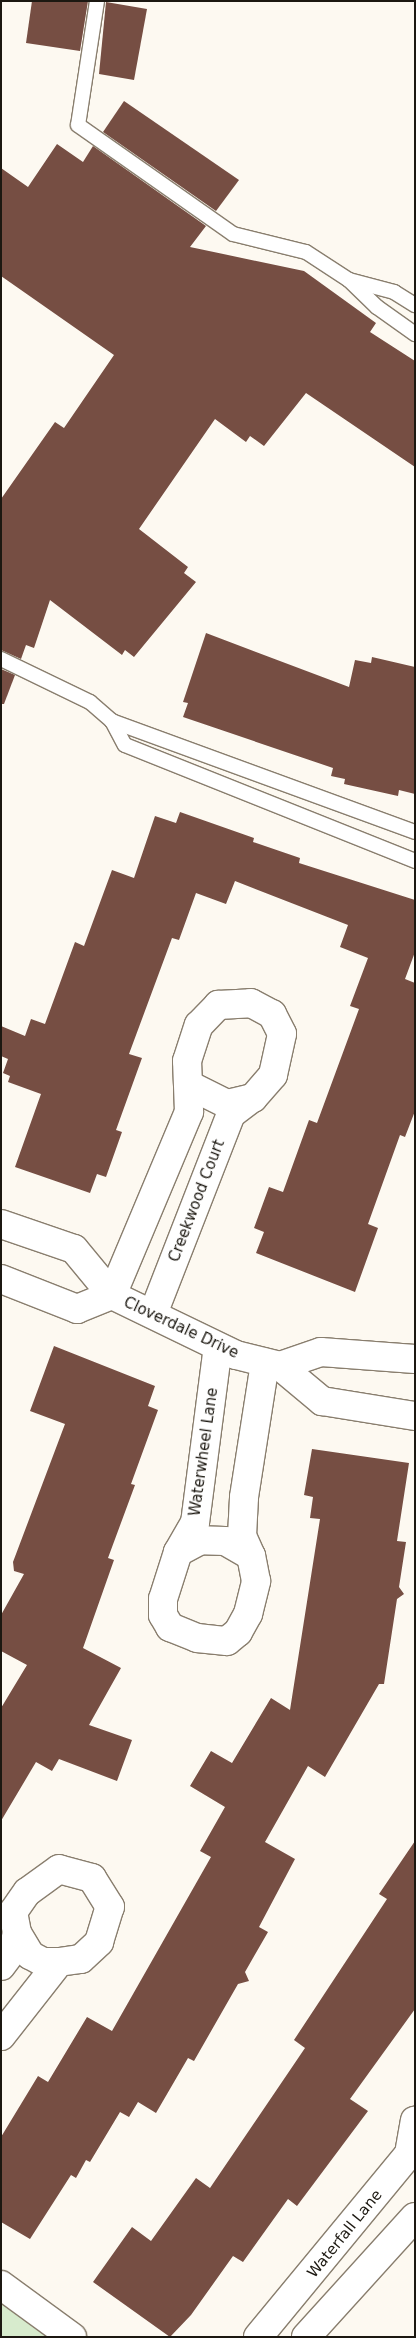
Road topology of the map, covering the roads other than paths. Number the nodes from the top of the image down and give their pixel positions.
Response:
1 (97, 1) edge
2 (349, 280) junction
3 (415, 305) edge
4 (415, 334) edge
5 (1, 659) edge
6 (112, 721) junction
7 (415, 832) edge
8 (415, 861) edge
9 (188, 1085) junction
10 (253, 1098) junction
11 (1, 1224) edge
12 (1, 1279) edge
13 (112, 1295) junction
14 (152, 1314) junction
15 (218, 1347) junction
16 (415, 1359) edge
17 (272, 1365) junction
18 (415, 1416) edge
19 (178, 1552) junction
20 (250, 1556) junction
21 (17, 1933) junction
22 (59, 1962) junction
23 (1, 1966) edge
24 (1, 2036) edge
25 (415, 2121) edge
26 (415, 2217) edge
27 (1, 2285) edge
28 (72, 2337) edge
29 (258, 2337) edge
30 (306, 2337) edge

1 - 2 lane
2 - 3 lane
2 - 4 lane
5 - 6 lane
6 - 7 lane
6 - 8 lane
9 - 10 street
9 - 10 street, Creekwood Court
9 - 13 street, Creekwood Court
10 - 14 street, Creekwood Court
11 - 13 street, Cloverdale Drive
12 - 13 street, Cloverdale Drive
13 - 14 street, Cloverdale Drive
14 - 15 street, Cloverdale Drive
15 - 17 street, Cloverdale Drive
15 - 19 street, Waterwheel Lane
16 - 17 street
17 - 18 street, Cloverdale Drive
17 - 20 street, Waterwheel Lane
19 - 20 street, Waterwheel Lane
19 - 20 street, Waterwheel Lane
21 - 22 street
21 - 22 street
21 - 23 street
22 - 24 street
25 - 29 street, Waterfall Lane
26 - 30 street
27 - 28 street

